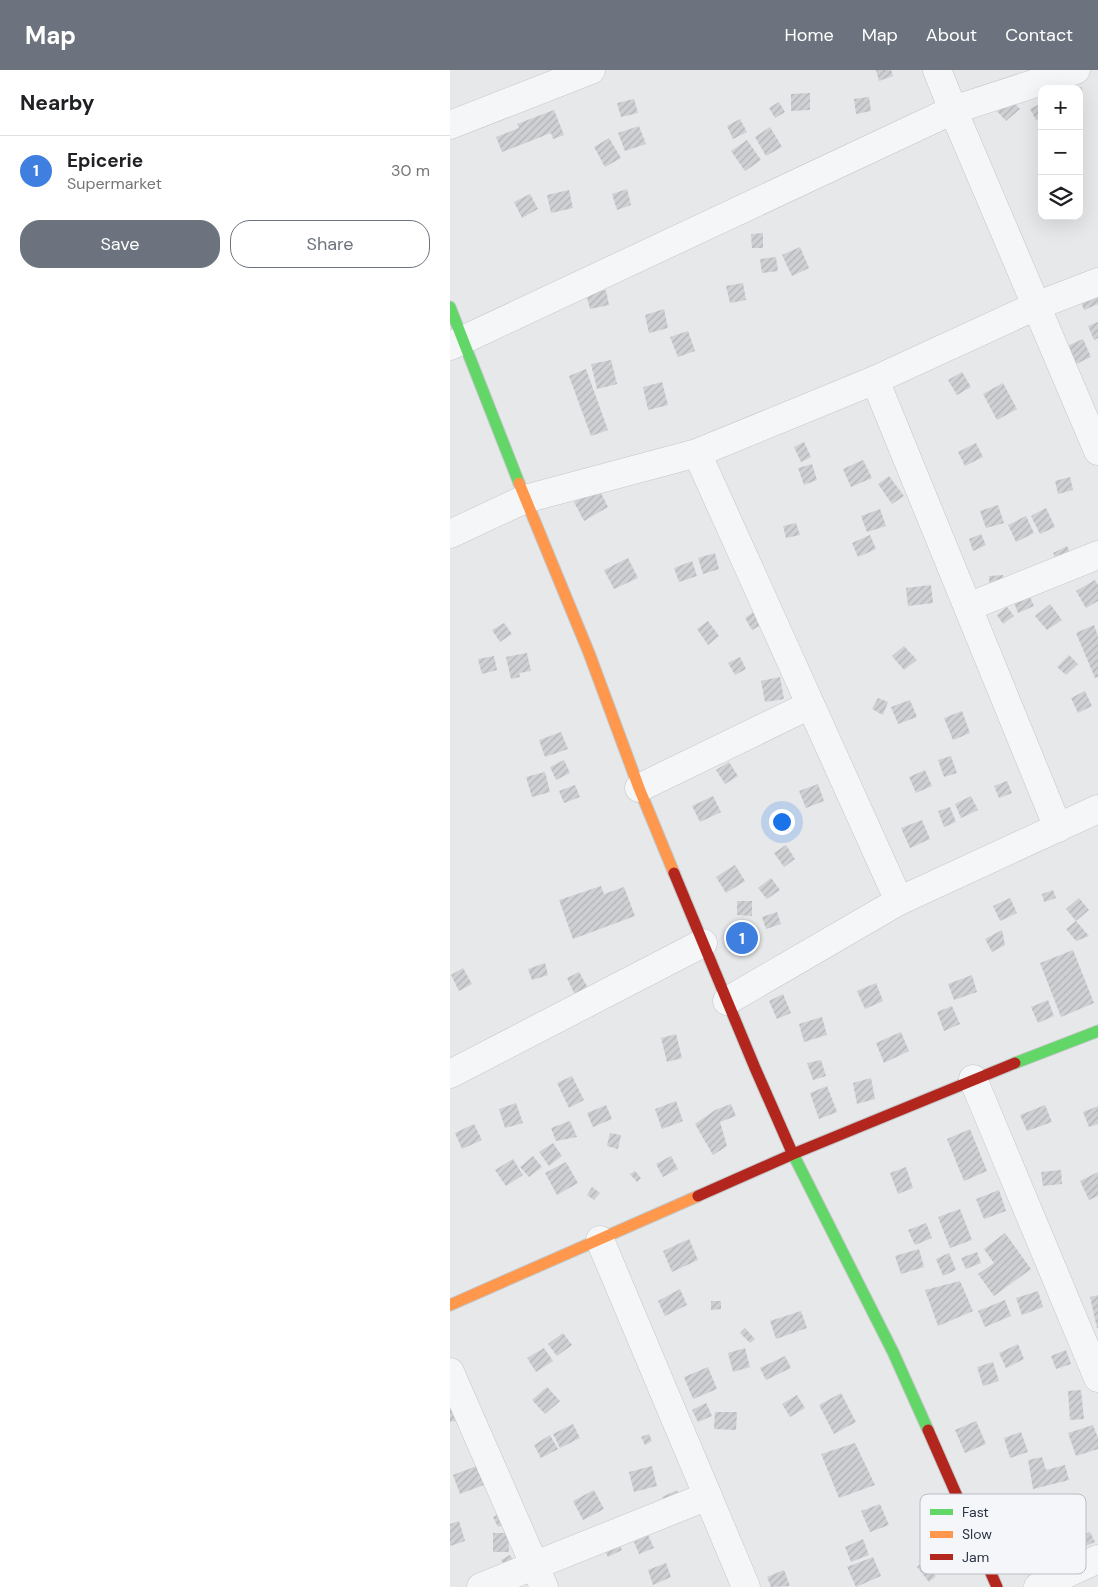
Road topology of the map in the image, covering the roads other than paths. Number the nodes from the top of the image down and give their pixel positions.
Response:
1 (591, 70) edge
2 (937, 70) edge
3 (1076, 70) edge
4 (953, 110) junction
5 (450, 125) edge
6 (1098, 282) edge
7 (1036, 306) junction
8 (450, 307) edge
9 (457, 344) edge
10 (875, 380) junction
11 (1098, 451) edge
12 (697, 453) junction
13 (525, 499) junction
14 (450, 534) edge
15 (1098, 555) edge
16 (968, 607) junction
17 (810, 705) junction
18 (639, 788) junction
19 (1098, 809) edge
20 (1058, 828) junction
21 (899, 901) junction
22 (702, 943) junction
23 (727, 1001) junction
24 (1098, 1031) edge
25 (450, 1074) edge
26 (973, 1079) junction
27 (793, 1154) junction
28 (600, 1240) junction
29 (450, 1305) edge
30 (450, 1372) edge
31 (1098, 1378) edge
32 (956, 1494) edge
33 (708, 1496) junction
34 (1098, 1559) edge
35 (1086, 1565) edge
36 (991, 1574) edge
37 (1066, 1574) edge
38 (539, 1576) edge
39 (481, 1587) edge
40 (746, 1587) edge
41 (997, 1587) edge
42 (1038, 1587) edge

1 - 5 street
2 - 4 street
3 - 4 street
4 - 7 street
4 - 9 street
6 - 7 street
7 - 10 street
7 - 11 street
8 - 9 main road
9 - 13 main road
10 - 12 street
10 - 16 street
12 - 13 street
12 - 17 street
13 - 14 street
13 - 18 main road
15 - 16 street
16 - 20 street
17 - 18 street
17 - 21 street
18 - 22 main road
19 - 20 street
20 - 21 street
21 - 23 street
22 - 23 main road
22 - 25 street
23 - 27 main road
24 - 26 main road
26 - 27 main road
26 - 31 street
27 - 28 main road
27 - 32 main road
28 - 29 main road
28 - 33 street
30 - 38 street
33 - 38 street
33 - 40 street
34 - 35 street
36 - 41 main road
37 - 42 street
38 - 39 street

